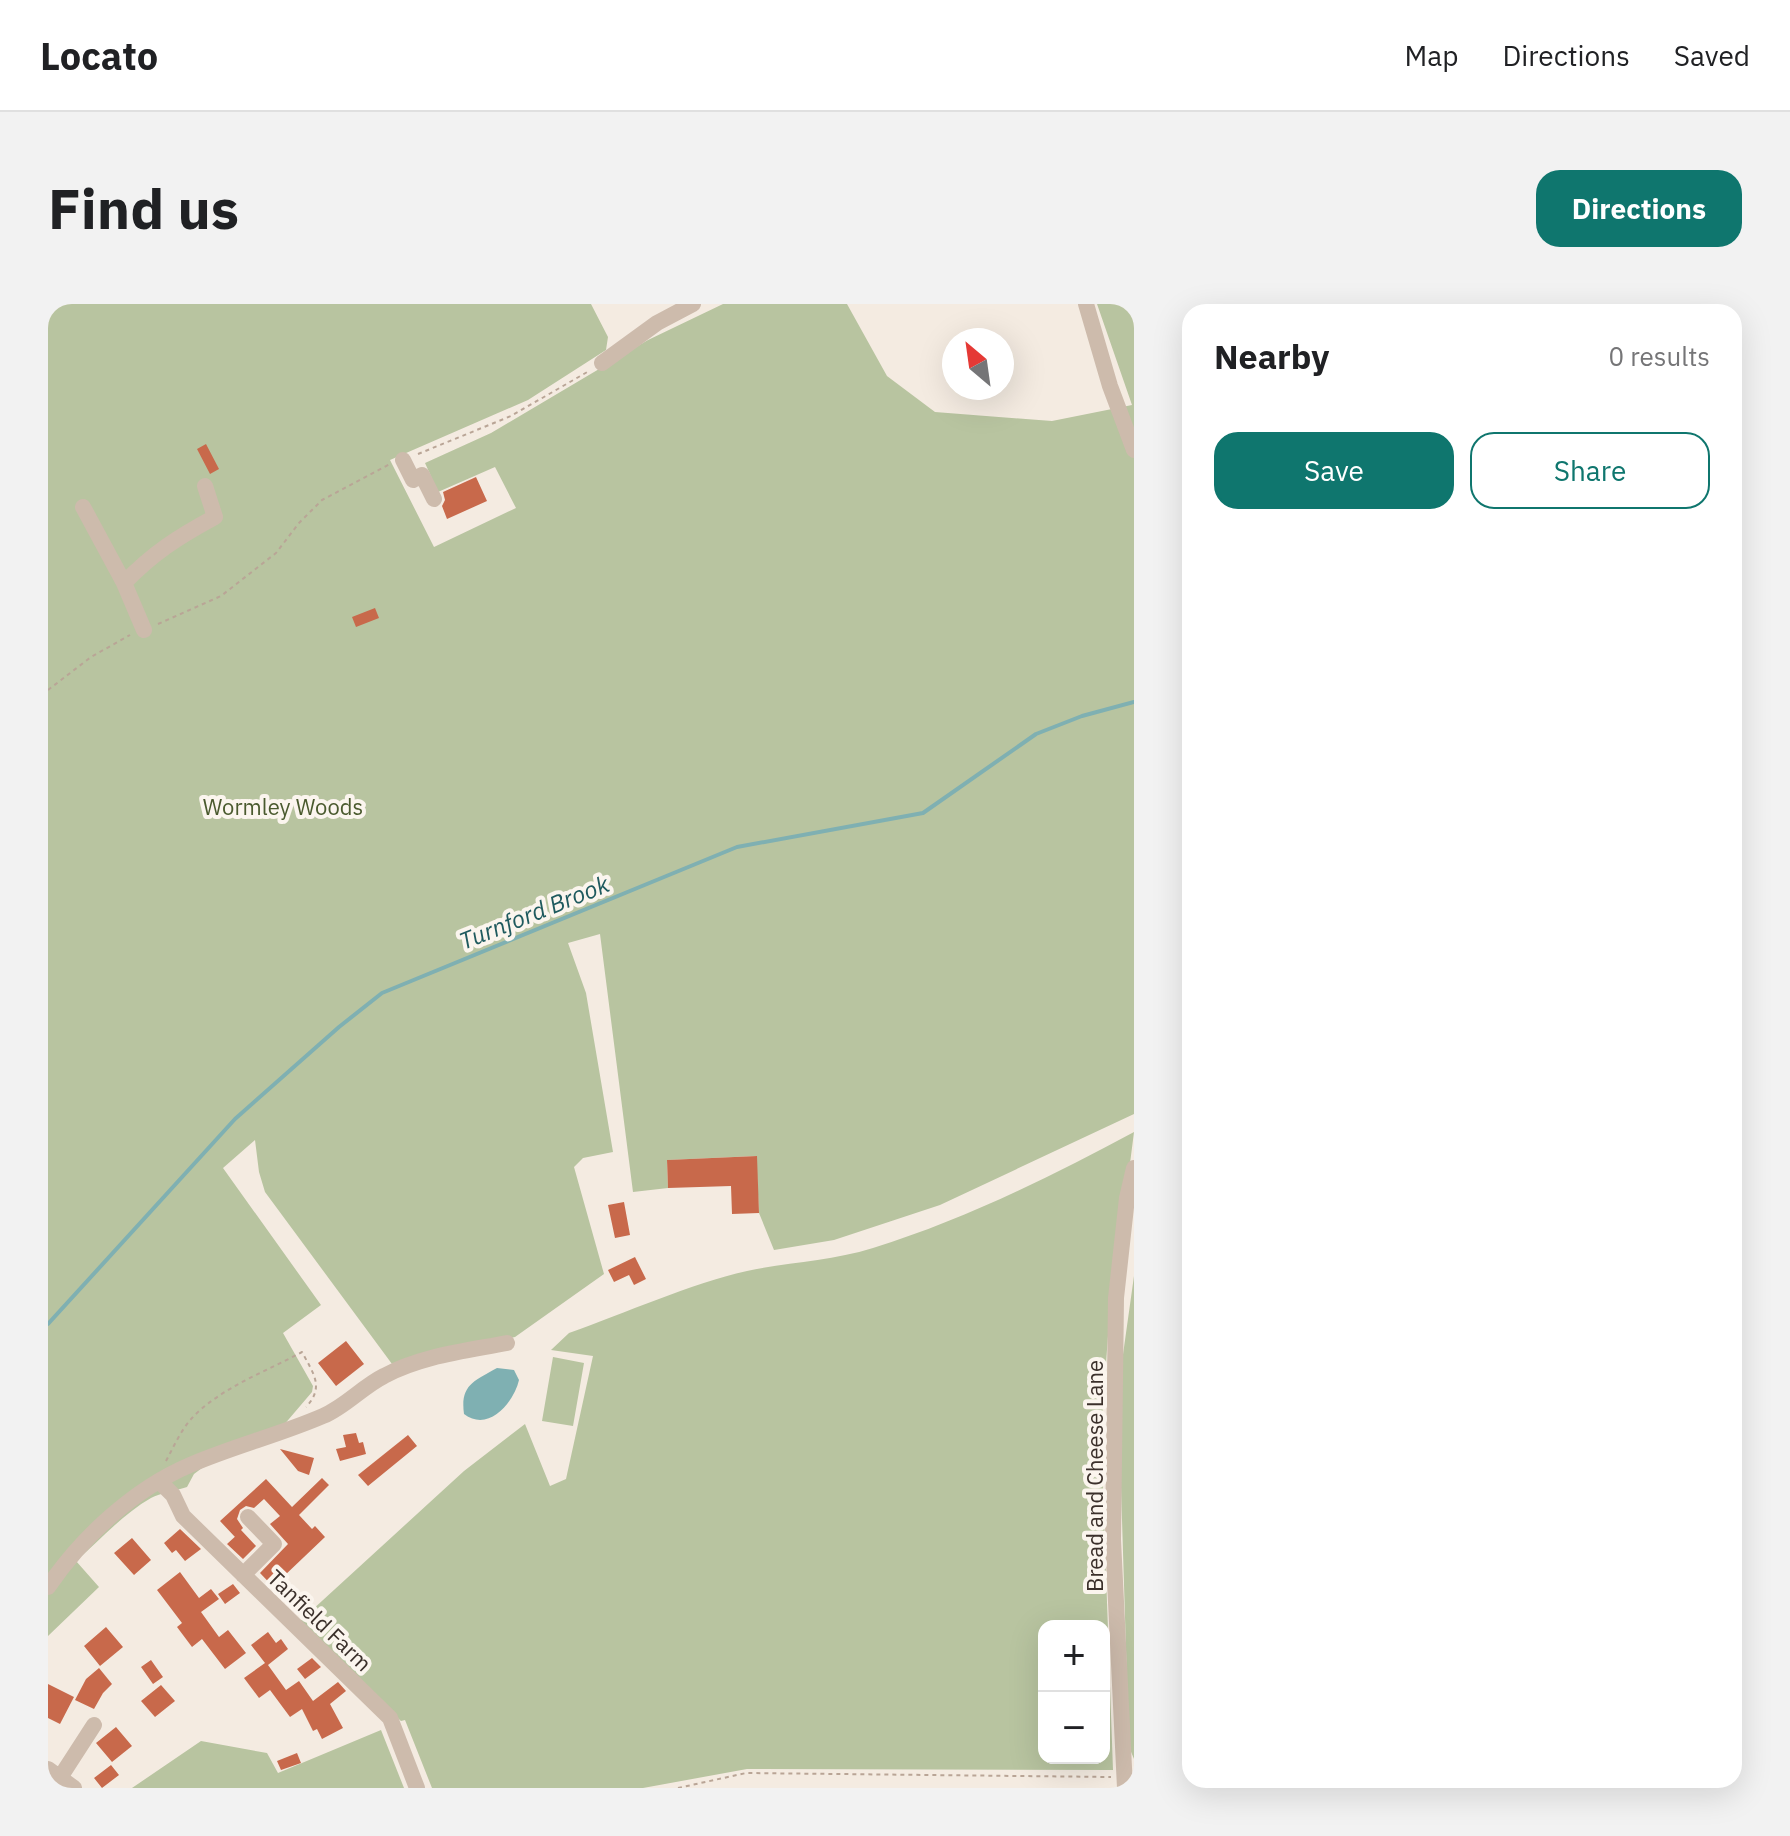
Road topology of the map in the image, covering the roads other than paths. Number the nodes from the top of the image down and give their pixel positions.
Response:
1 (693, 304) edge
2 (1086, 304) edge
3 (602, 363) road end
4 (1134, 450) edge
5 (403, 460) road end
6 (205, 486) dead end
7 (434, 499) dead end
8 (83, 507) dead end
9 (124, 583) junction
10 (144, 630) road end
11 (1134, 1168) edge
12 (507, 1343) dead end
13 (188, 1466) junction
14 (159, 1481) junction
15 (173, 1495) junction
16 (248, 1517) dead end
17 (243, 1575) junction
18 (48, 1587) edge
19 (94, 1725) dead end
20 (54, 1772) edge
21 (1128, 1781) edge
22 (74, 1788) edge
23 (417, 1788) edge

1 - 3 street
2 - 4 street
5 - 7 street
6 - 9 street
8 - 9 street
9 - 10 street
11 - 21 street, Bread and Cheese Lane
12 - 13 street
13 - 14 street
13 - 15 street
14 - 15 street, Tanfield Farm
14 - 18 street
15 - 17 street, Tanfield Farm
16 - 17 street
17 - 23 street, Tanfield Farm
19 - 20 street
20 - 22 street

